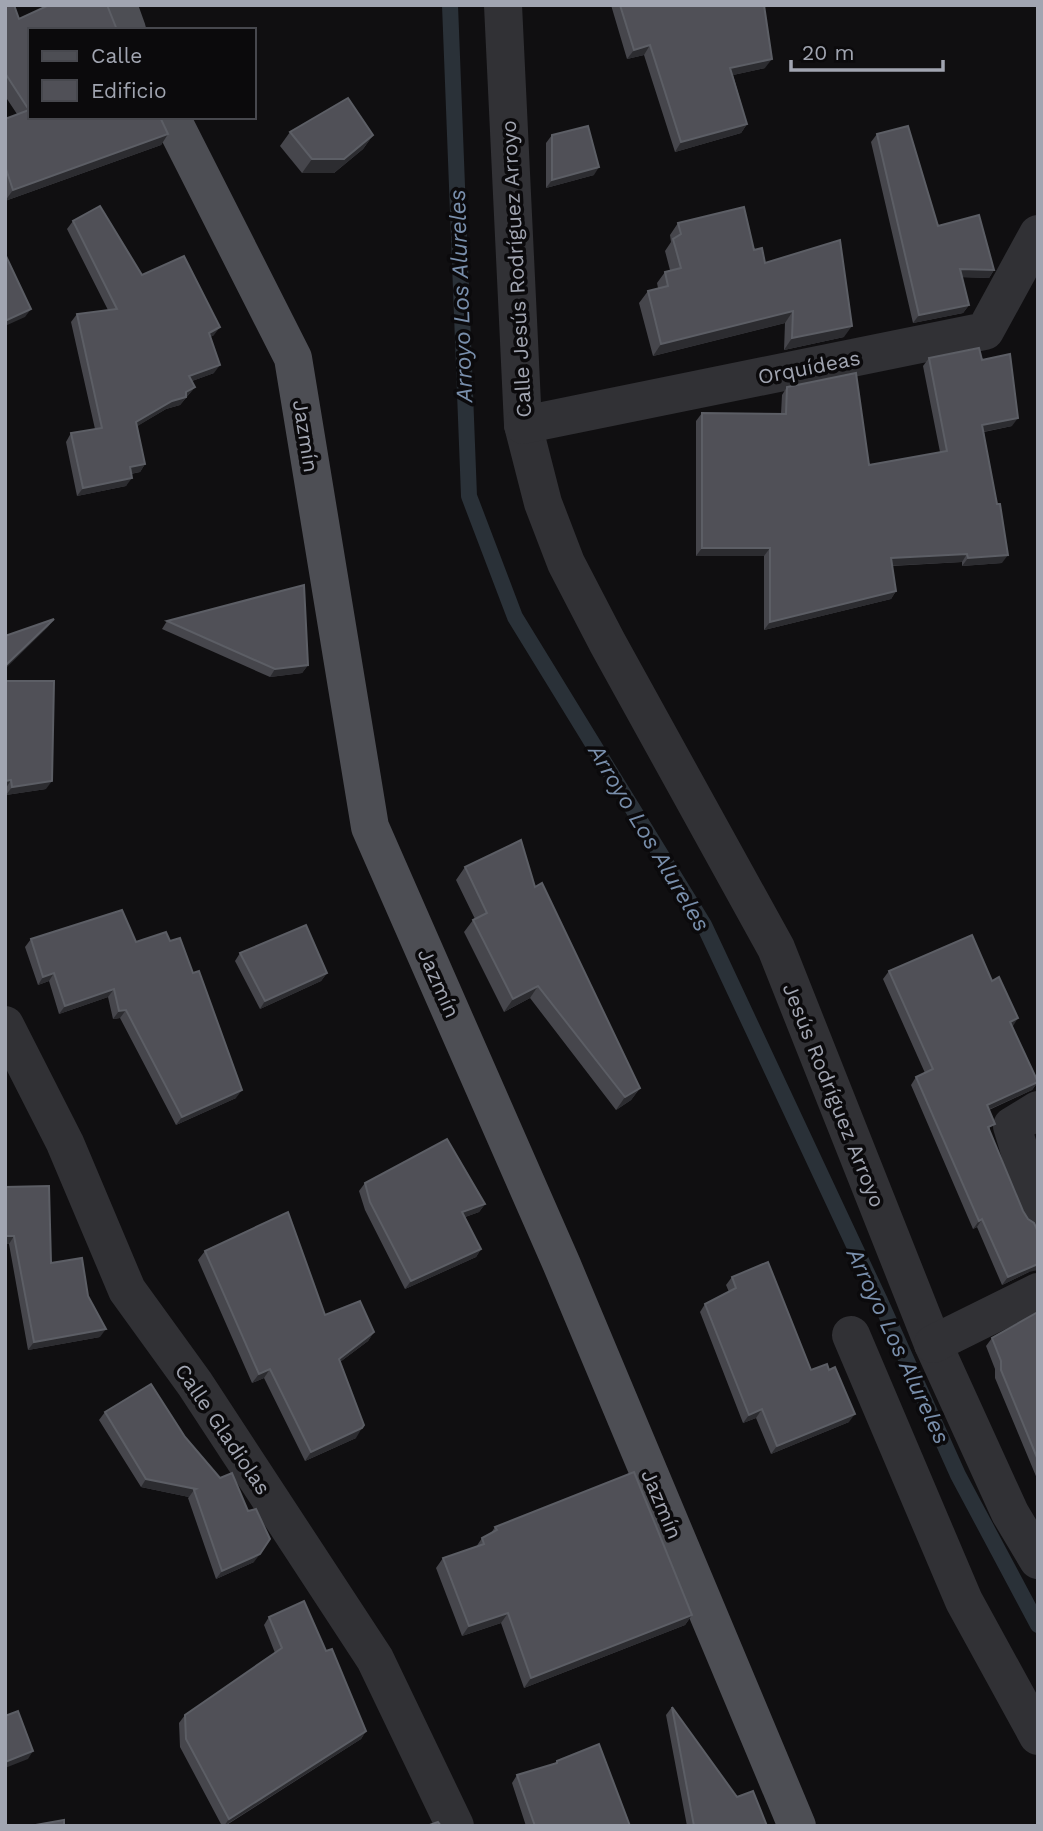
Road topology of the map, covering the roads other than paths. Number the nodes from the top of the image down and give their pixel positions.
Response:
1 (118, 5) edge
2 (503, 5) edge
3 (126, 28) edge
4 (172, 119) edge
5 (1038, 234) edge
6 (523, 425) junction
7 (607, 642) joint
8 (5, 1025) edge
9 (1038, 1111) edge
10 (1038, 1212) edge
11 (1038, 1292) edge
12 (851, 1335) dead end
13 (933, 1344) junction
14 (1038, 1560) edge
15 (1038, 1736) edge
16 (456, 1826) edge
17 (797, 1826) edge

1 - 3 main road
2 - 6 street, Calle Jesús Rodríguez Arroyo
4 - 17 main road, Jazmín
5 - 6 street, Orquídeas
6 - 7 street, Calle Jesús Rodríguez Arroyo
7 - 13 street, Jesús Rodríguez Arroyo
8 - 16 street, Calle Gladiolas
9 - 10 street
11 - 13 street
12 - 15 street
13 - 14 street, Jesús Rodríguez Arroyo

